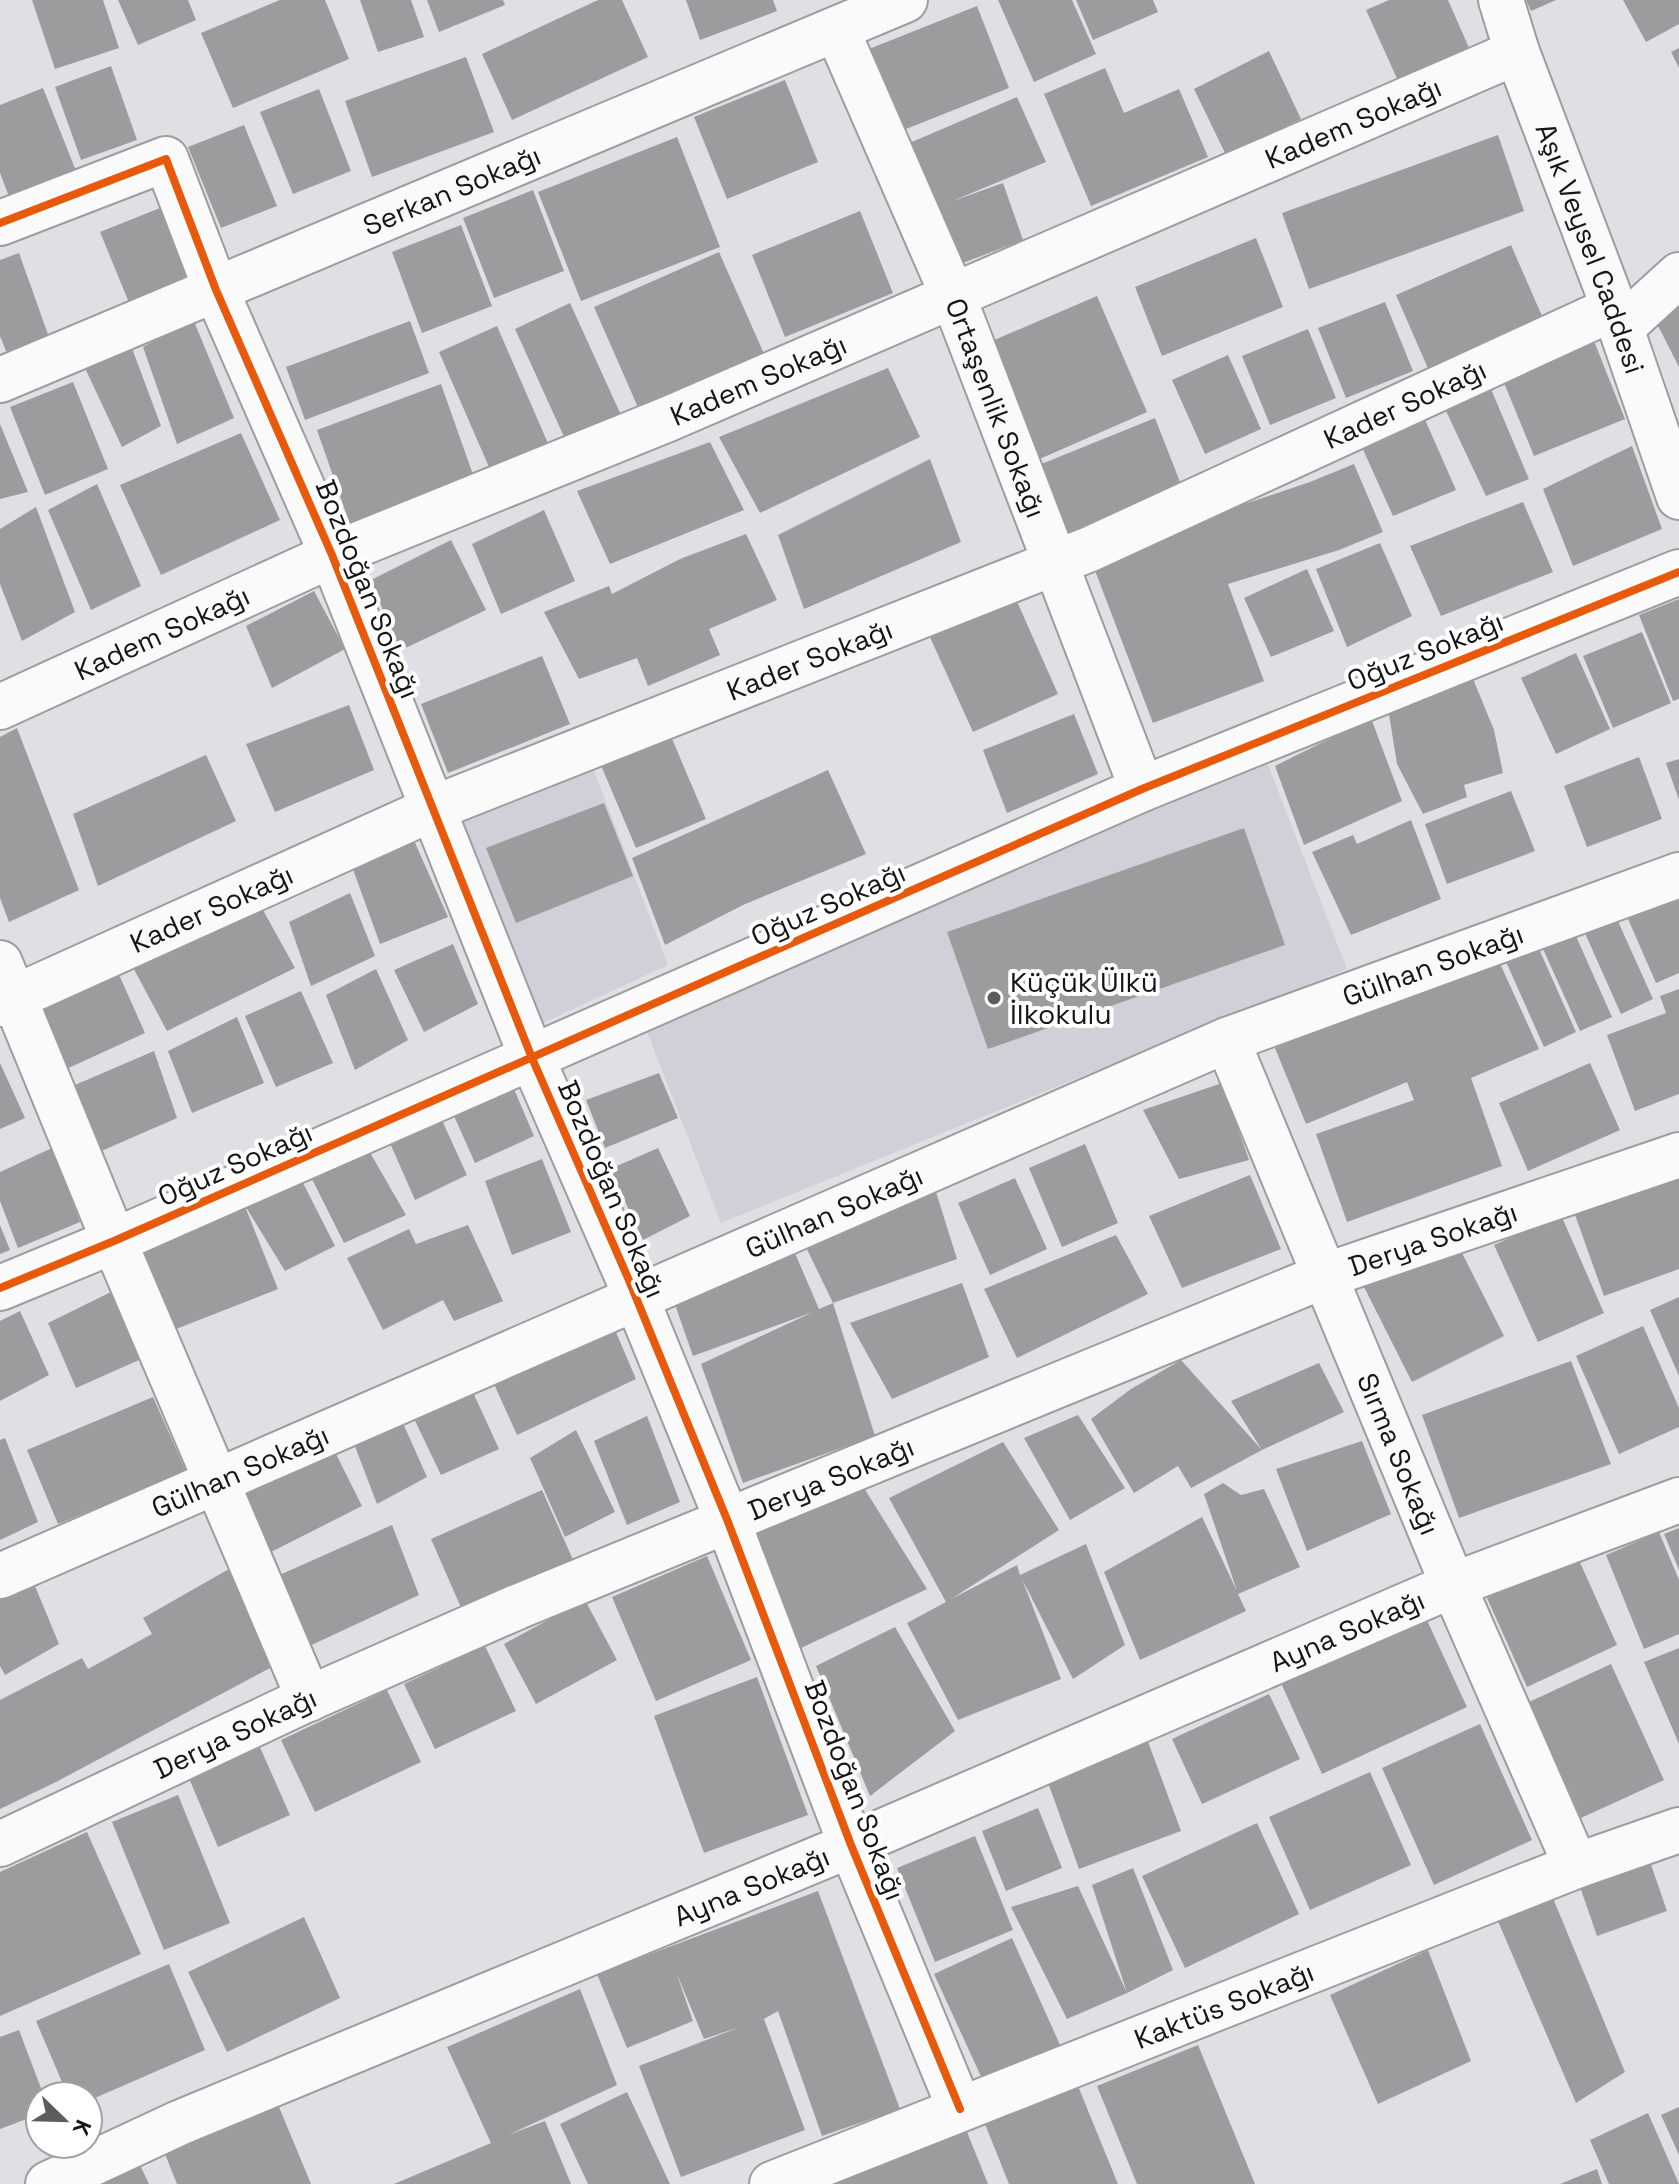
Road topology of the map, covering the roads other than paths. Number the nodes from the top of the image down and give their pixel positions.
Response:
1 (905, 0) edge
2 (1501, 0) edge
3 (837, 30) junction
4 (1517, 52) junction
5 (0, 223) edge
6 (1679, 275) edge
7 (216, 290) junction
8 (953, 296) junction
9 (1617, 318) junction
10 (0, 380) edge
11 (1679, 497) edge
12 (332, 555) junction
13 (1054, 563) junction
14 (1679, 572) edge
15 (0, 707) edge
16 (1142, 789) junction
17 (434, 808) junction
18 (1679, 875) edge
19 (5, 988) edge
20 (1227, 1040) junction
21 (532, 1058) junction
22 (1679, 1155) edge
23 (114, 1241) junction
24 (1324, 1276) junction
25 (0, 1288) edge
26 (636, 1300) junction
27 (217, 1482) junction
28 (1679, 1500) edge
29 (728, 1522) junction
30 (0, 1576) edge
31 (1453, 1585) junction
32 (309, 1699) junction
33 (1679, 1830) edge
34 (0, 1844) edge
35 (851, 1845) junction
36 (1576, 1866) junction
37 (960, 2109) junction
38 (781, 2182) edge
39 (48, 2184) edge

1 - 3 street, Serkan Sokağı
2 - 4 street, Aşık Veysel Caddesi
3 - 7 street, Serkan Sokağı
3 - 8 street, Ortaşenlik Sokağı
4 - 8 street, Kadem Sokağı
4 - 9 street, Aşık Veysel Caddesi
5 - 7 street, Bozdoğan Sokağı
6 - 9 street, Kader Sokağı
7 - 10 street, Serkan Sokağı
7 - 12 street, Bozdoğan Sokağı
8 - 12 street, Kadem Sokağı
8 - 13 street, Ortaşenlik Sokağı
9 - 11 street, Aşık Veysel Caddesi
9 - 13 street, Kader Sokağı
12 - 15 street, Kadem Sokağı
12 - 17 street, Bozdoğan Sokağı
13 - 16 street, Ortaşenlik Sokağı
13 - 17 street, Kader Sokağı
14 - 16 street, Oğuz Sokağı
16 - 21 street, Oğuz Sokağı
17 - 19 street, Kader Sokağı
17 - 21 street, Bozdoğan Sokağı
18 - 20 street, Gülhan Sokağı
19 - 23 street
20 - 24 street, Sırma Sokağı
20 - 26 street, Gülhan Sokağı
21 - 23 street, Oğuz Sokağı
21 - 26 street, Bozdoğan Sokağı
22 - 24 street, Derya Sokağı
23 - 25 street, Oğuz Sokağı
23 - 27 street
24 - 29 street, Derya Sokağı
24 - 31 street, Sırma Sokağı
26 - 27 street, Gülhan Sokağı
26 - 29 street, Bozdoğan Sokağı
27 - 30 street, Gülhan Sokağı
27 - 32 street
28 - 31 street, Ayna Sokağı
29 - 32 street, Derya Sokağı
29 - 35 street, Bozdoğan Sokağı
31 - 35 street, Ayna Sokağı
31 - 36 street, Sırma Sokağı
32 - 34 street, Derya Sokağı
33 - 36 street, Kaktüs Sokağı
35 - 37 street, Bozdoğan Sokağı
35 - 39 street, Ayna Sokağı
36 - 37 street, Kaktüs Sokağı
37 - 38 street, Kaktüs Sokağı

